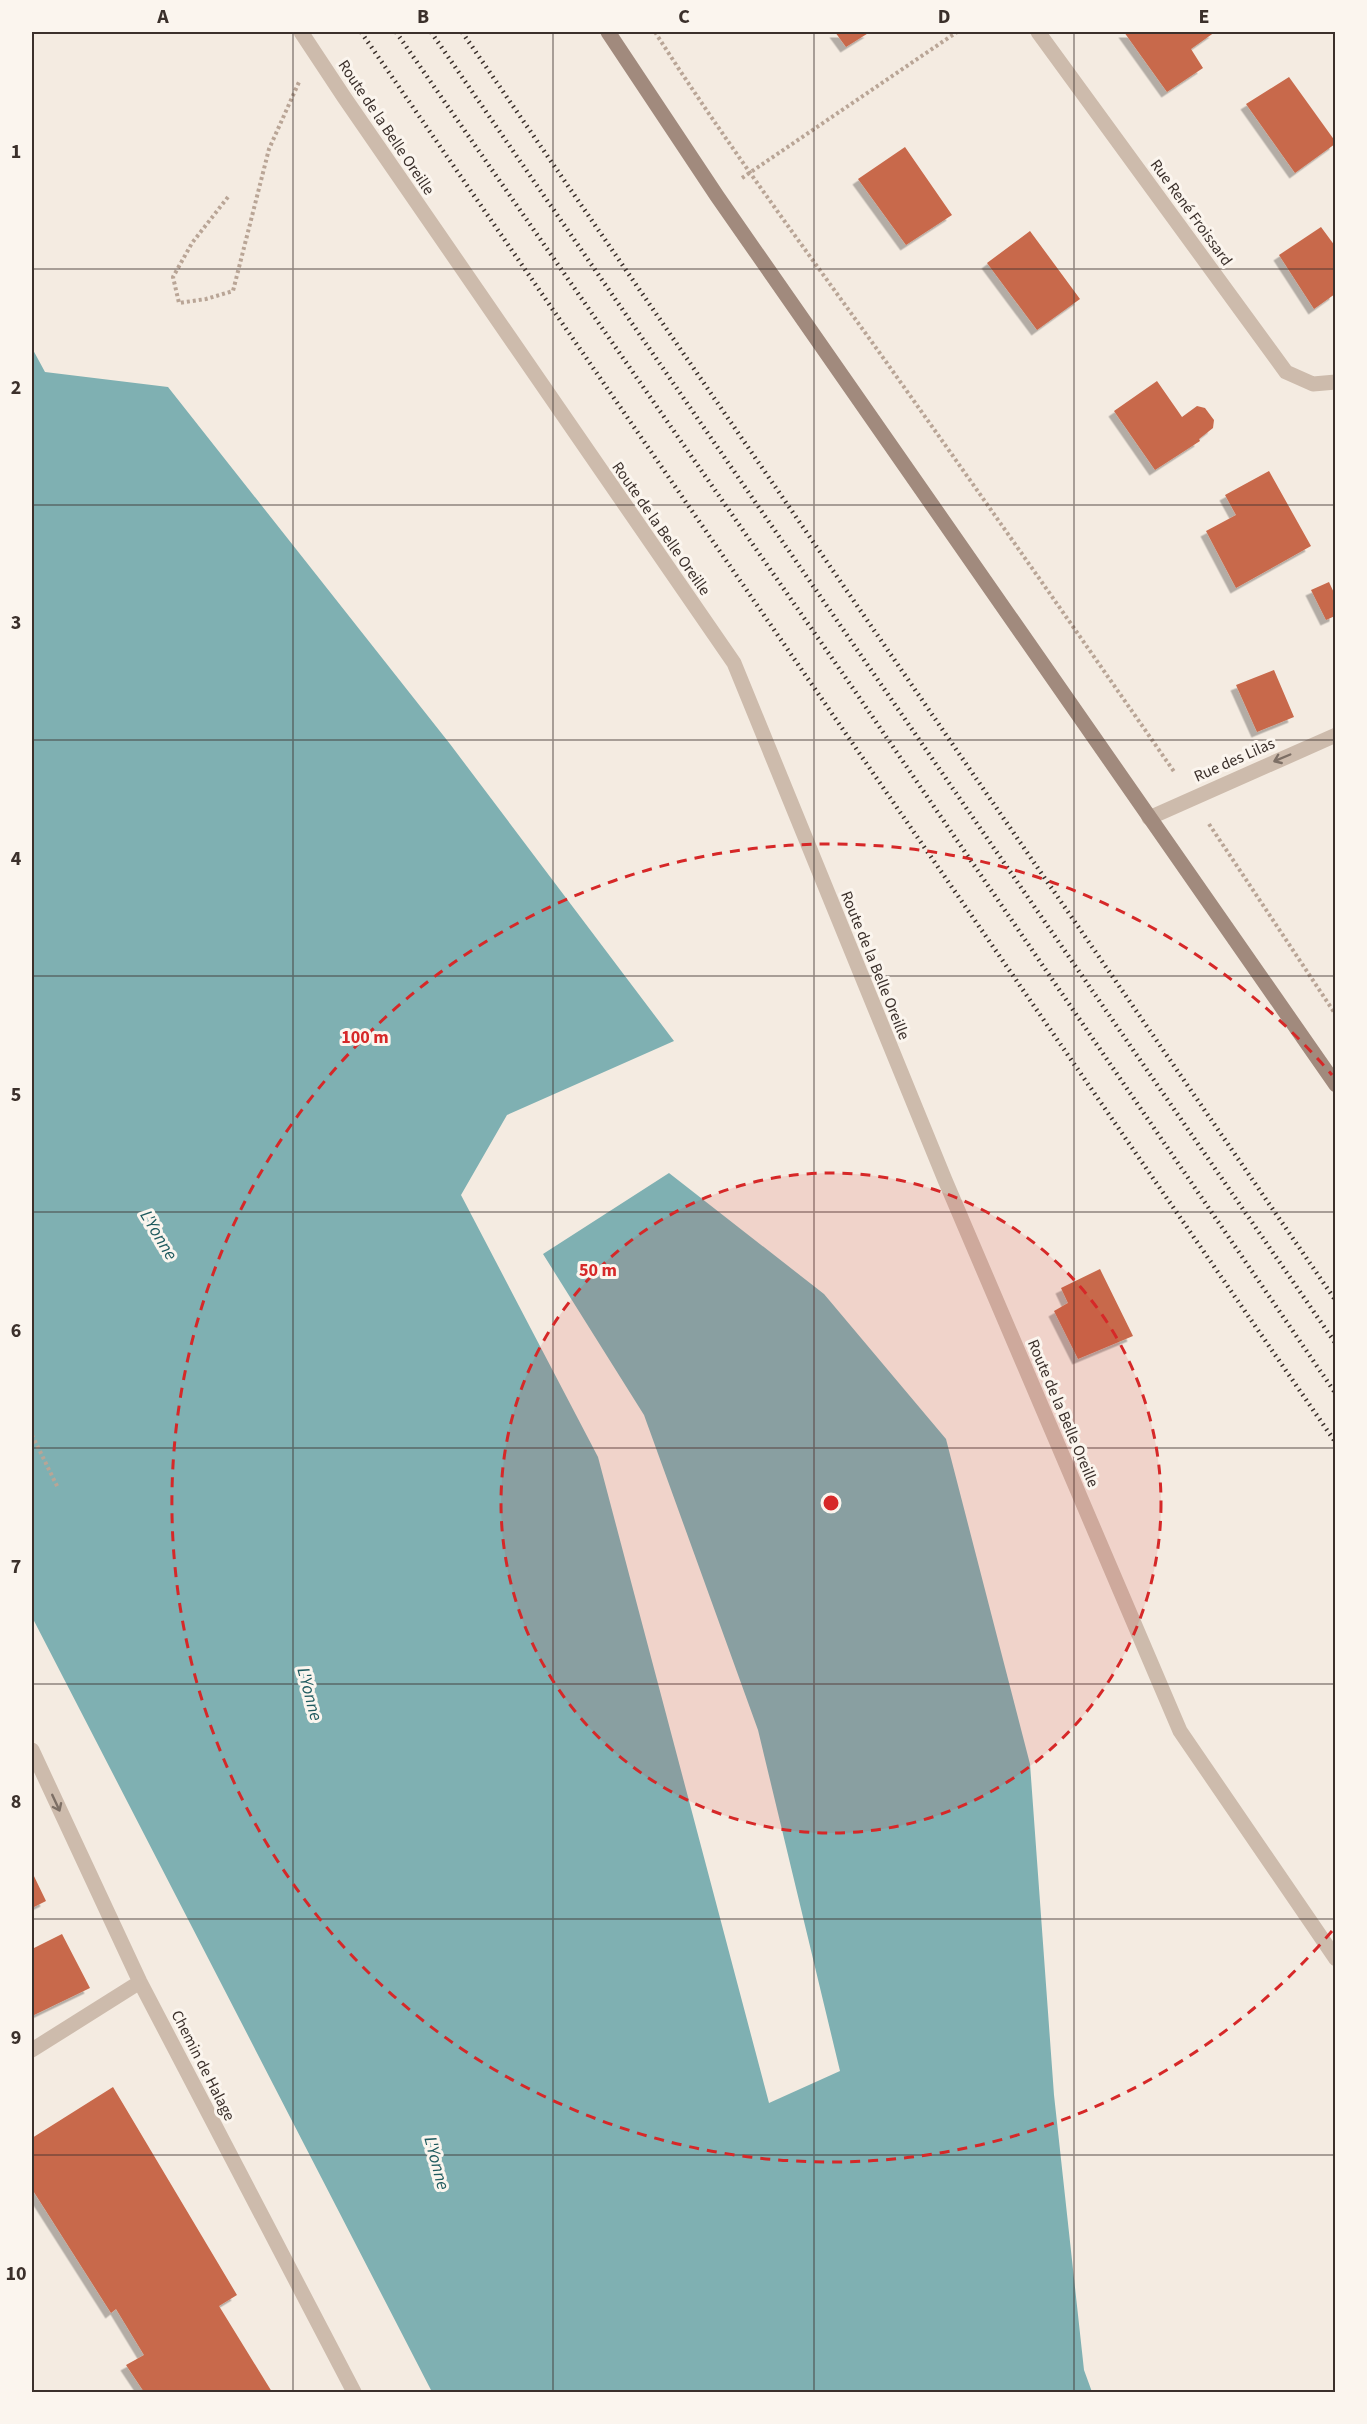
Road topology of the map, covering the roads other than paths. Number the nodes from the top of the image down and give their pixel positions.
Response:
1 (301, 32) edge
2 (608, 32) edge
3 (1038, 32) edge
4 (1335, 382) edge
5 (1335, 735) edge
6 (1149, 818) junction
7 (1335, 1086) edge
8 (32, 1750) edge
9 (1335, 1959) edge
10 (140, 1982) junction
11 (32, 2050) edge
12 (354, 2392) edge

1 - 9 street, Route de la Belle Oreille
2 - 6 main road
3 - 4 street, Rue René Froissard
5 -> 6 street, Rue des Lilas
6 - 7 main road
8 -> 10 street, Chemin de Halage
10 - 11 street
10 - 12 street, Chemin de Halage

